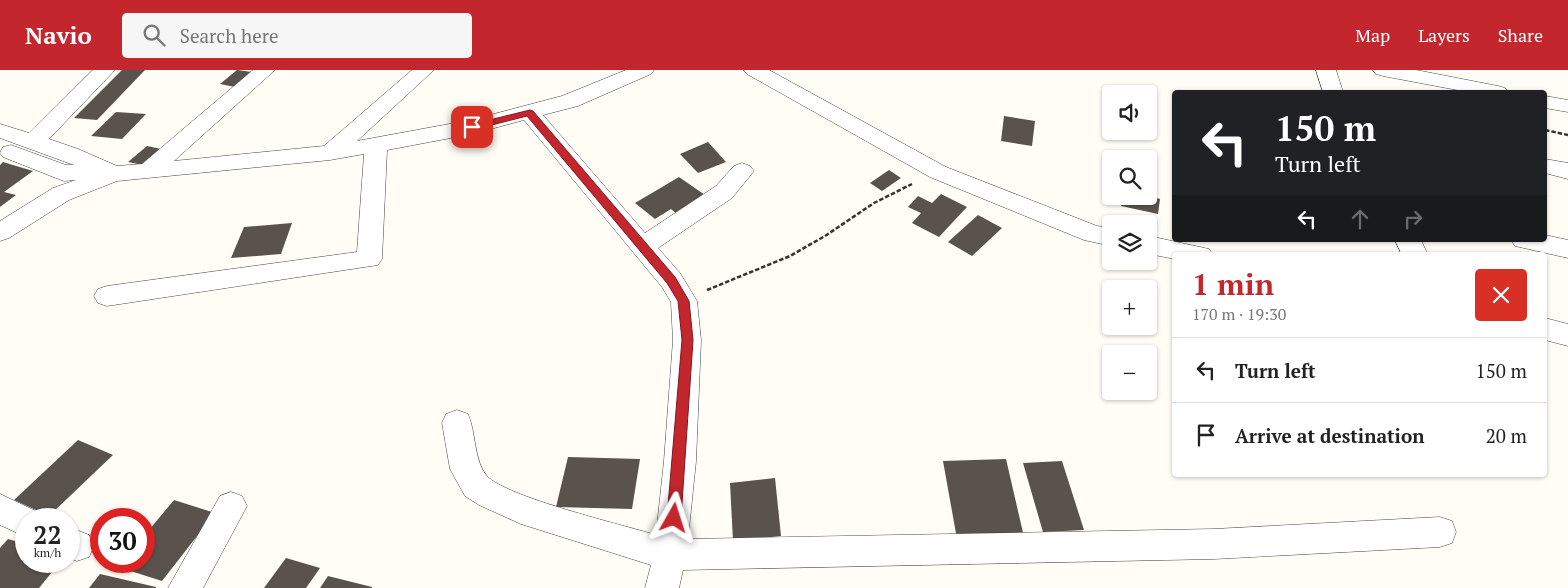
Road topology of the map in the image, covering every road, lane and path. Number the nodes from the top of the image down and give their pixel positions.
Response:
1 (105, 70) edge
2 (265, 70) edge
3 (424, 70) edge
4 (644, 70) edge
5 (754, 70) edge
6 (1326, 70) edge
7 (1383, 70) edge
8 (1332, 90) edge
9 (1488, 90) edge
10 (1547, 102) edge
11 (1568, 106) edge
12 (530, 113) junction
13 (1547, 130) edge
14 (0, 131) edge
15 (1568, 135) edge
16 (33, 142) junction
17 (376, 146) junction
18 (0, 149) edge
19 (330, 153) junction
20 (1547, 166) edge
21 (148, 171) junction
22 (742, 171) dead end
23 (1568, 171) edge
24 (108, 172) junction
25 (938, 172) junction
26 (64, 173) junction
27 (0, 214) edge
28 (0, 232) edge
29 (1102, 236) edge
30 (1534, 242) edge
31 (643, 246) junction
32 (1157, 247) edge
33 (1568, 249) edge
34 (1185, 252) edge
35 (107, 296) dead end
36 (684, 301) junction
37 (1547, 330) edge
38 (1568, 335) edge
39 (457, 423) dead end
40 (231, 506) dead end
41 (0, 509) edge
42 (15, 516) edge
43 (1440, 532) dead end
44 (670, 555) junction
45 (185, 588) edge
46 (662, 588) edge

1 - 16 street
2 - 21 street
3 - 19 street
4 - 12 street
5 - 25 street
6 - 8 street
7 - 9 street
10 - 11 street
12 - 17 street
12 - 31 street
13 - 15 path
14 - 16 street
16 - 24 street
17 - 19 street
17 - 35 street
18 - 26 street
19 - 21 street
20 - 23 street
21 - 24 street
22 - 31 street
24 - 26 street
24 - 28 street
25 - 29 street
25 - 36 path
26 - 27 street
30 - 33 street
31 - 36 street
32 - 34 street
36 - 44 street
37 - 38 street
39 - 44 street
40 - 45 street
41 - 42 street
43 - 44 street
44 - 46 street

